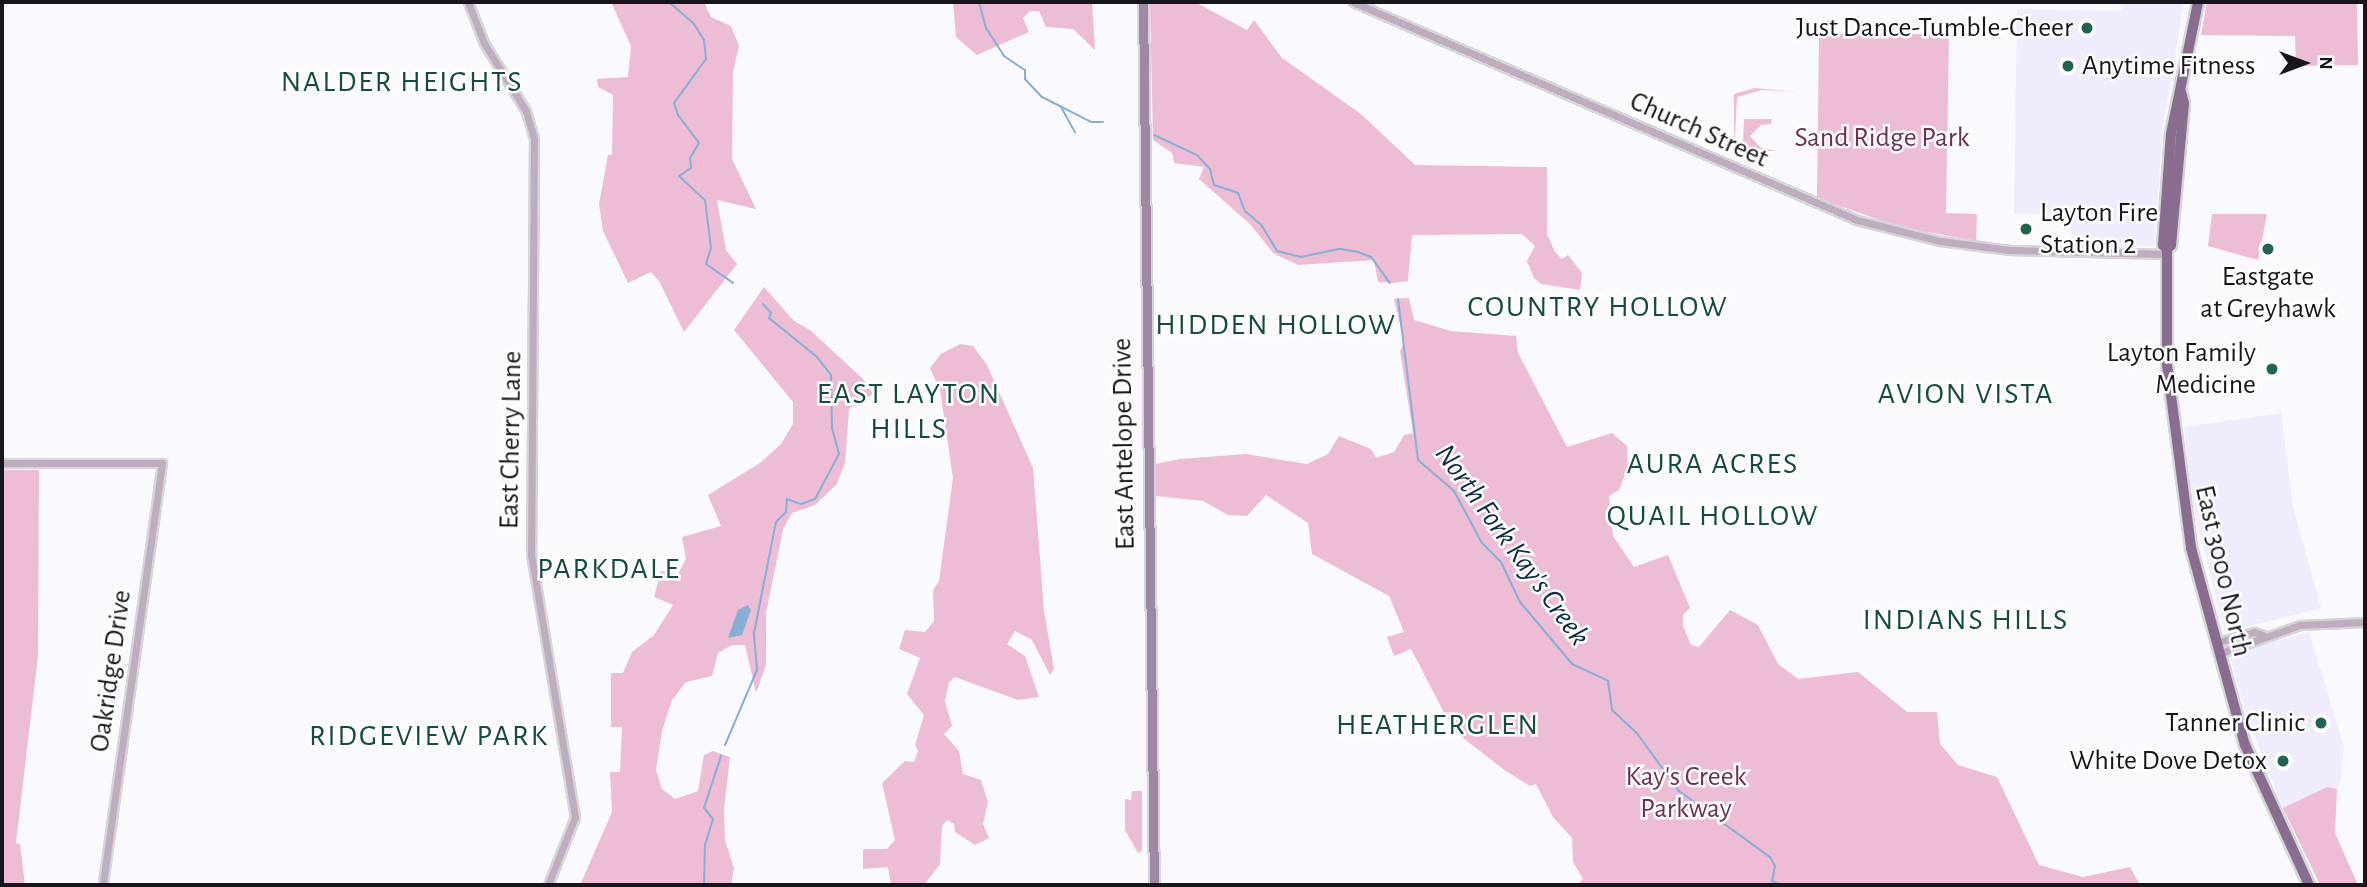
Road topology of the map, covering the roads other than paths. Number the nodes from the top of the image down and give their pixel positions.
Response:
1 (468, 2) edge
2 (1143, 2) edge
3 (1353, 2) edge
4 (2198, 2) edge
5 (2167, 252) junction
6 (2, 463) edge
7 (2365, 622) edge
8 (2216, 648) junction
9 (103, 885) edge
10 (548, 885) edge
11 (1154, 885) edge
12 (2309, 885) edge

1 - 10 street, East Cherry Lane
2 - 11 main road, East Antelope Drive
3 - 5 street, Church Street
4 - 5 main road, East 3000 North
5 - 8 main road, East 3000 North
6 - 9 street, Oakridge Drive
7 - 8 street
8 - 12 main road, East 3000 North

